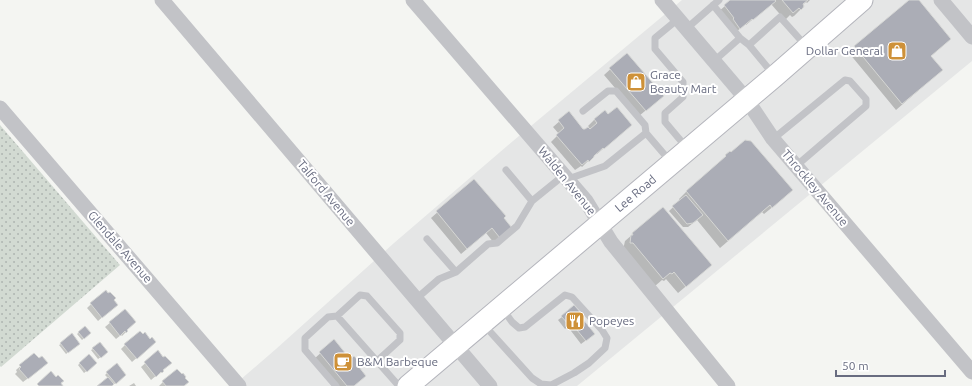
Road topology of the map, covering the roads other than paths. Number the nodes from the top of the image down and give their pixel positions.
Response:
1 (162, 0) edge
2 (413, 0) edge
3 (662, 0) edge
4 (719, 0) edge
5 (862, 0) edge
6 (941, 0) edge
7 (713, 5) junction
8 (682, 24) junction
9 (972, 37) edge
10 (740, 38) junction
11 (749, 45) junction
12 (807, 48) junction
13 (714, 61) junction
14 (775, 76) junction
15 (747, 100) junction
16 (0, 108) edge
17 (583, 112) dead end
18 (646, 133) junction
19 (773, 139) junction
20 (688, 149) junction
21 (672, 163) junction
22 (796, 166) junction
23 (506, 170) dead end
24 (566, 177) junction
25 (532, 201) junction
26 (600, 223) junction
27 (427, 240) dead end
28 (456, 272) junction
29 (416, 299) junction
30 (501, 307) junction
31 (337, 316) junction
32 (482, 323) junction
33 (456, 346) junction
34 (377, 361) junction
35 (972, 372) edge
36 (239, 386) edge
37 (336, 386) edge
38 (399, 386) edge
39 (408, 386) edge
40 (490, 386) edge
41 (728, 386) edge

1 - 29 street, Talford Avenue
2 - 24 street, Walden Avenue
3 - 8 street, Throckley Avenue
4 - 7 lane
5 - 12 main road, Lee Road
6 - 9 street
7 - 8 lane
7 - 10 lane
8 - 13 street, Throckley Avenue
8 - 20 lane
10 - 11 lane
10 - 13 lane
11 - 12 lane
11 - 14 lane
12 - 14 main road, Lee Road
13 - 15 street, Throckley Avenue
14 - 15 main road, Lee Road
15 - 19 street, Throckley Avenue
15 - 20 main road, Lee Road
16 - 36 street, Glendale Avenue
17 - 18 lane
18 - 21 lane
18 - 24 lane
19 - 22 street, Throckley Avenue
19 - 22 lane
20 - 21 main road, Lee Road
21 - 26 main road, Lee Road
22 - 35 street, Throckley Avenue
23 - 25 lane
24 - 25 lane
24 - 26 street, Walden Avenue
25 - 28 lane
26 - 30 main road, Lee Road
26 - 41 street, Walden Avenue
27 - 28 lane
28 - 29 lane
29 - 33 street, Talford Avenue
30 - 32 main road, Lee Road
30 - 32 lane
31 - 34 lane
31 - 34 lane
31 - 37 lane
32 - 33 main road, Lee Road
33 - 39 main road, Lee Road
33 - 40 street, Talford Avenue
34 - 38 lane

